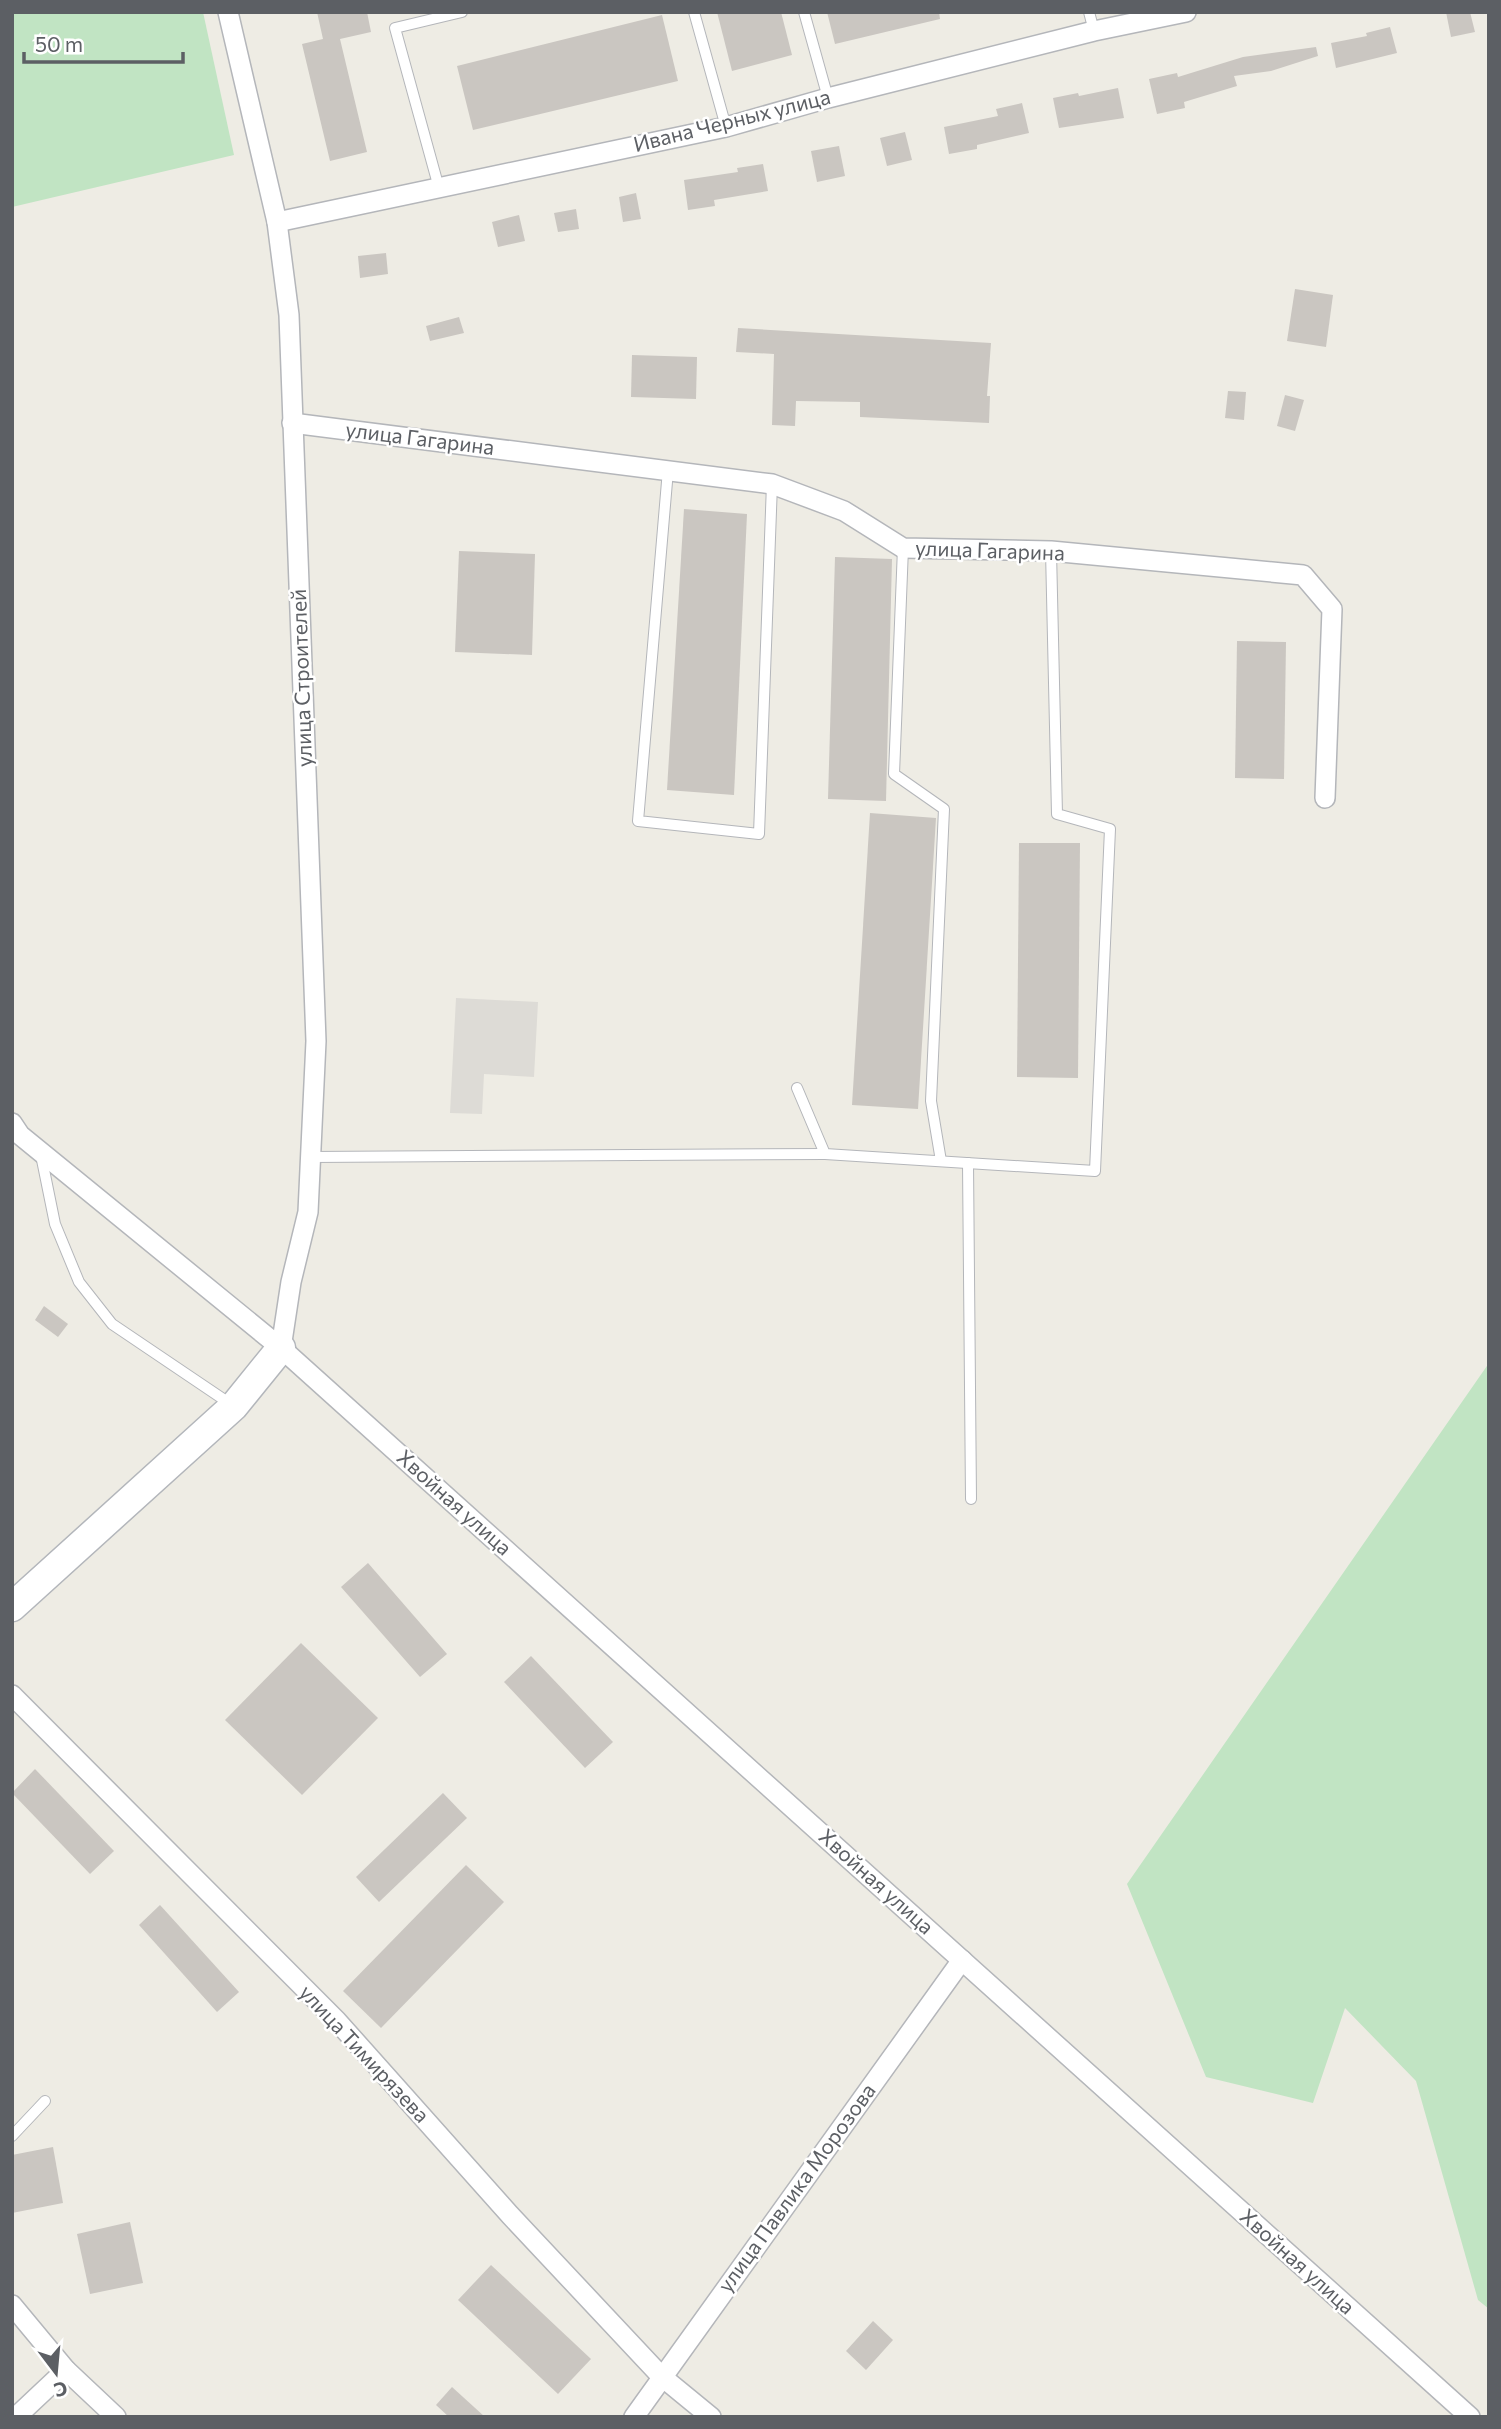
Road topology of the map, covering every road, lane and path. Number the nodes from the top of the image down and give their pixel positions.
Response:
1 (228, 12) edge
2 (462, 12) edge
3 (694, 12) edge
4 (804, 12) edge
5 (1186, 12) edge
6 (1092, 22) edge
7 (828, 97) junction
8 (726, 127) junction
9 (439, 188) junction
10 (277, 222) junction
11 (292, 423) junction
12 (668, 470) junction
13 (772, 484) junction
14 (903, 548) junction
15 (1051, 551) junction
16 (1325, 798) dead end
17 (797, 1088) dead end
18 (12, 1123) edge
19 (40, 1151) junction
20 (825, 1153) junction
21 (311, 1157) junction
22 (941, 1161) junction
23 (968, 1163) junction
24 (281, 1348) junction
25 (234, 1406) junction
26 (971, 1499) dead end
27 (12, 1607) edge
28 (12, 1695) edge
29 (962, 1960) junction
30 (45, 2101) dead end
31 (12, 2136) edge
32 (12, 2305) edge
33 (66, 2370) junction
34 (661, 2376) junction
35 (16, 2417) edge
36 (116, 2417) edge
37 (634, 2417) edge
38 (711, 2417) edge
39 (1470, 2417) edge

1 - 10 street, улица Строителей
2 - 9 lane
3 - 8 lane
4 - 7 lane
5 - 6 street, Ивана Черных улица
6 - 7 street, Ивана Черных улица
7 - 8 street, Ивана Черных улица
8 - 9 street, Ивана Черных улица
9 - 10 street, Ивана Черных улица
10 - 11 street, улица Строителей
11 - 12 street, улица Гагарина
11 - 21 street, улица Строителей
12 - 13 street, улица Гагарина
12 - 13 lane
13 - 14 street, улица Гагарина
14 - 15 street, улица Гагарина
14 - 22 lane
15 - 16 street, улица Гагарина
15 - 23 lane
17 - 20 lane
18 - 19 street, Хвойная улица
19 - 24 street, Хвойная улица
19 - 25 lane
20 - 21 lane
20 - 22 lane
21 - 24 street, улица Строителей
22 - 23 lane
23 - 26 lane
24 - 25 street
24 - 29 street, Хвойная улица
25 - 27 street
28 - 34 street, улица Тимирязева
29 - 34 street, улица Павлика Морозова
29 - 39 street, Хвойная улица
30 - 31 lane
32 - 33 street
33 - 35 street
33 - 36 street
34 - 37 street, улица Павлика Морозова
34 - 38 street, улица Тимирязева

